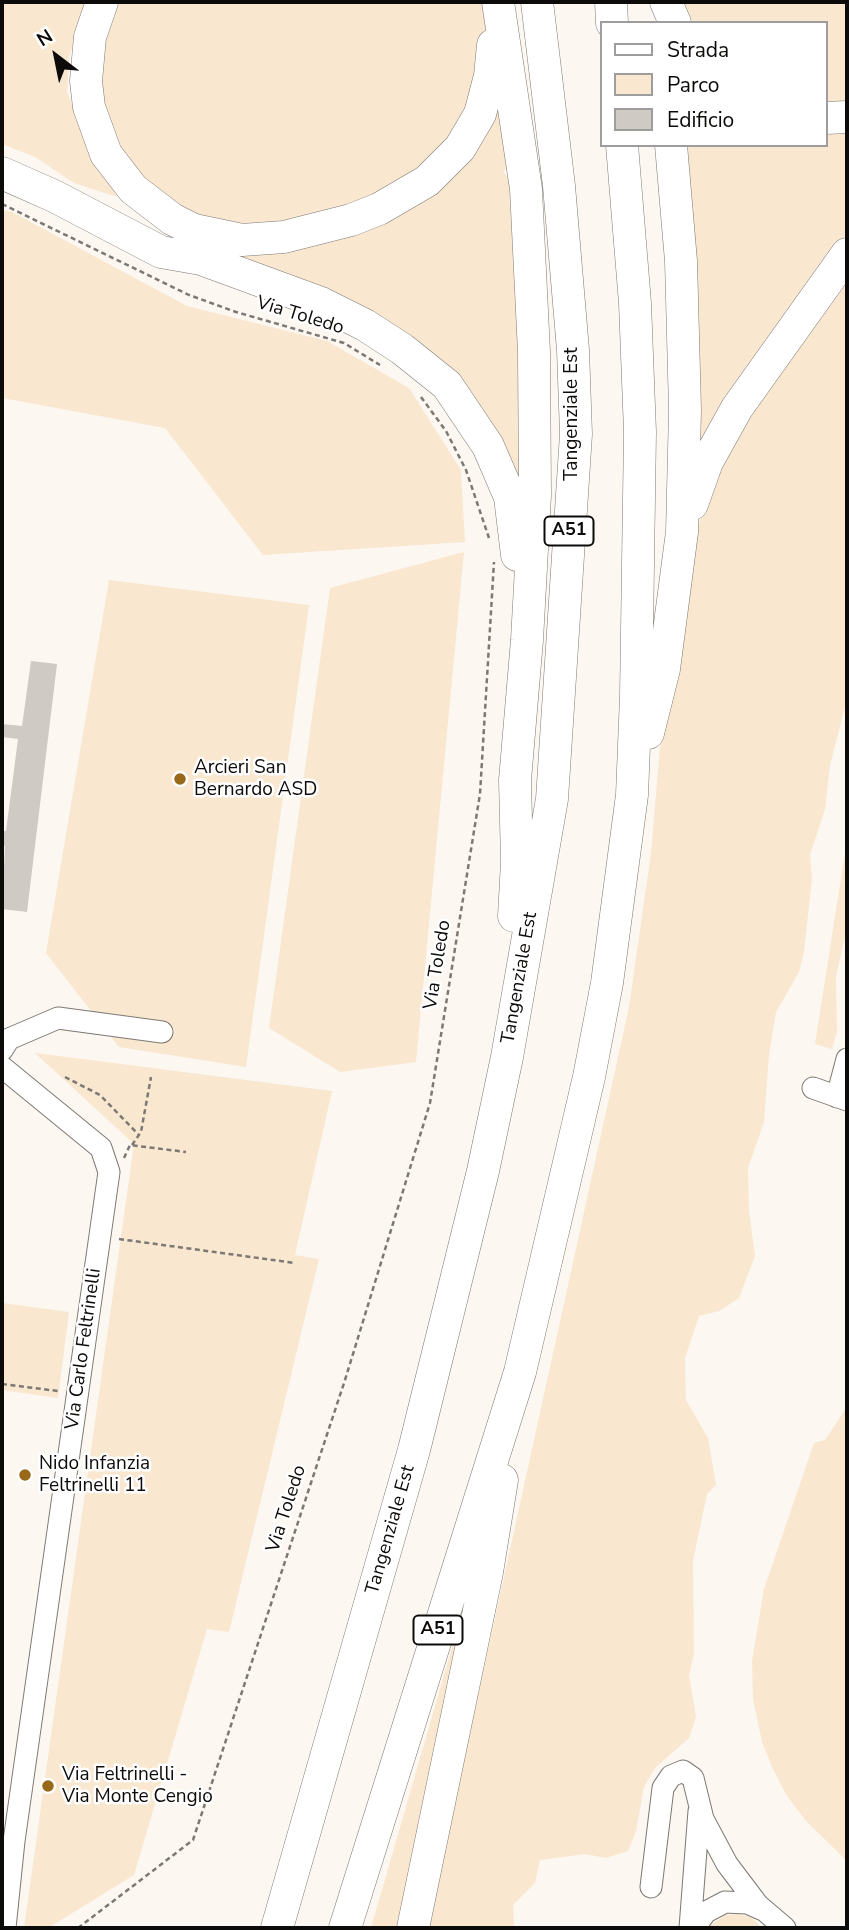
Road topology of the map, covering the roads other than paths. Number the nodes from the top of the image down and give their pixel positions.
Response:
1 (102, 2) edge
2 (491, 2) edge
3 (498, 2) edge
4 (537, 2) edge
5 (611, 2) edge
6 (652, 2) edge
7 (666, 2) edge
8 (612, 21) edge
9 (656, 21) edge
10 (674, 21) edge
11 (847, 117) edge
12 (828, 118) edge
13 (622, 147) edge
14 (671, 147) edge
15 (2, 156) edge
16 (2, 173) edge
17 (847, 254) edge
18 (201, 259) junction
19 (682, 531) junction
20 (527, 640) junction
21 (632, 795) junction
22 (162, 1032) dead end
23 (2, 1050) edge
24 (507, 1057) junction
25 (847, 1059) edge
26 (2, 1067) edge
27 (813, 1088) dead end
28 (842, 1098) edge
29 (520, 1371) junction
30 (699, 1809) junction
31 (8, 1841) edge
32 (651, 1887) dead end
33 (771, 1920) edge
34 (5, 1928) edge
35 (277, 1928) edge
36 (345, 1928) edge
37 (413, 1928) edge
38 (692, 1928) edge
39 (785, 1928) edge

1 - 2 highway
3 - 20 highway
4 - 24 highway, Tangenziale Est / A51
5 - 8 highway
6 - 9 highway
7 - 10 highway
11 - 12 highway
13 - 21 highway, A51
14 - 19 highway
15 - 18 highway
16 - 18 highway
17 - 19 highway
18 - 20 highway
19 - 21 highway
20 - 24 highway
21 - 29 highway, A51
22 - 23 street
24 - 35 highway, Tangenziale Est / A51
25 - 28 street
26 - 31 street, Via Carlo Feltrinelli
27 - 28 street
29 - 36 highway, A51
29 - 37 highway
30 - 32 street
30 - 33 street
30 - 38 street
31 - 34 street, Via Carlo Feltrinelli
33 - 38 street
33 - 39 street

